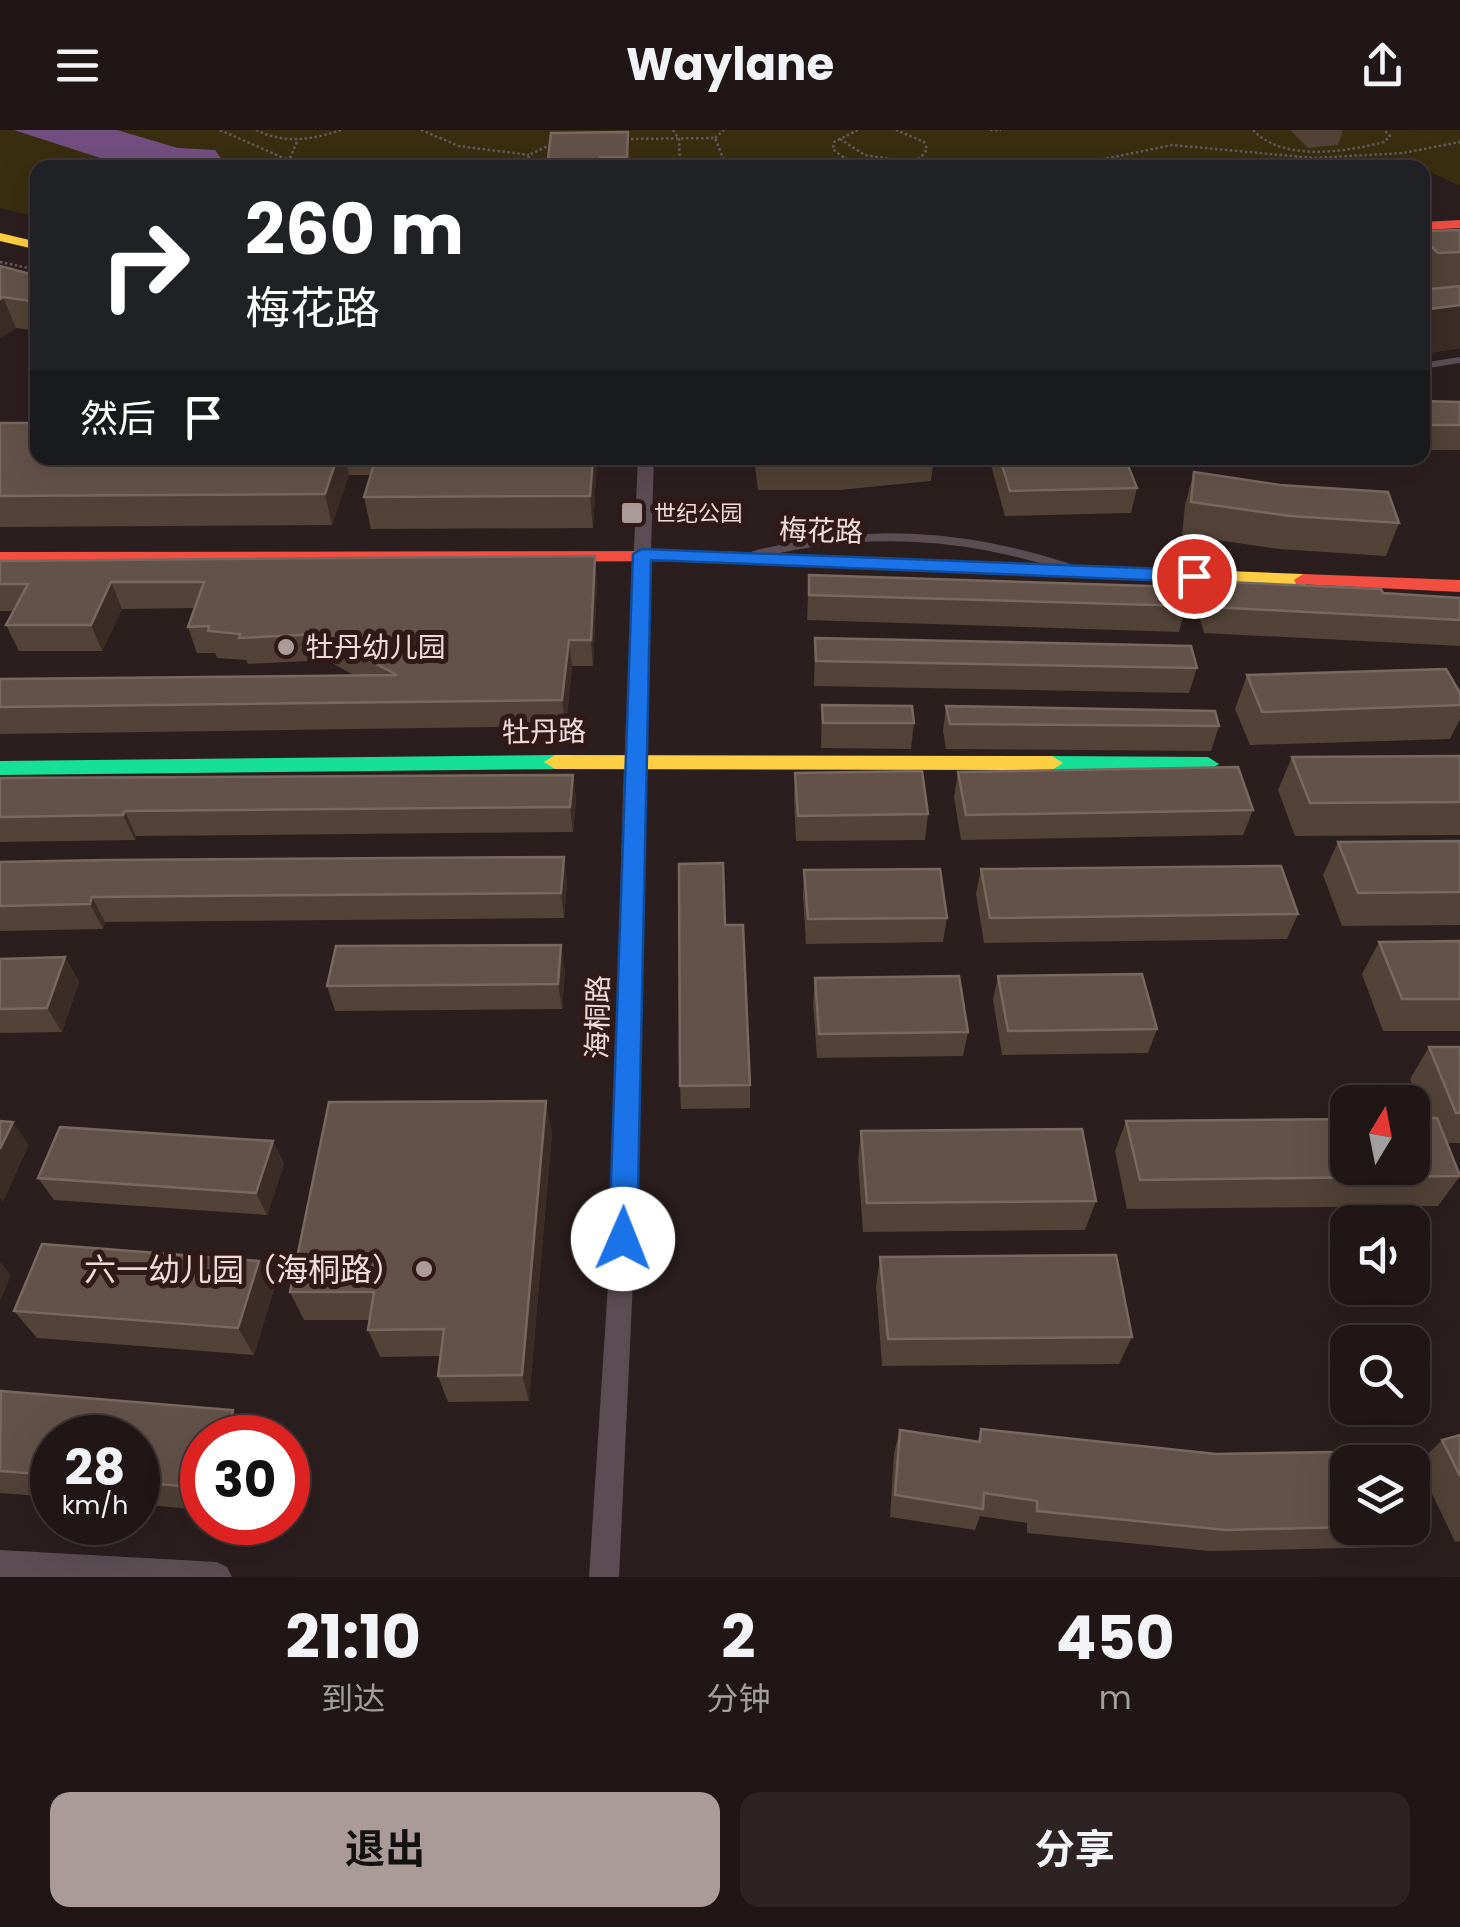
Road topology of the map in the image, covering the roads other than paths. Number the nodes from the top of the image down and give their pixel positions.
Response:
1 (1460, 224) edge
2 (1430, 226) edge
3 (1460, 234) edge
4 (1430, 236) edge
5 (0, 238) edge
6 (30, 244) edge
7 (0, 258) edge
8 (30, 264) edge
9 (1460, 360) edge
10 (1430, 365) edge
11 (646, 465) edge
12 (642, 554) junction
13 (0, 558) edge
14 (1460, 586) edge
15 (634, 761) junction
16 (1208, 764) edge
17 (0, 768) edge
18 (0, 1564) edge
19 (217, 1577) edge
20 (604, 1577) edge

1 - 2 street
3 - 4 street
5 - 6 street
7 - 8 street
9 - 10 lane
11 - 12 street, 海桐路
12 - 13 street, 梅花路
12 - 14 street, 梅花路
12 - 15 street, 海桐路
15 - 16 street, 牡丹路
15 - 17 street, 牡丹路
15 - 20 street, 海桐路
18 - 19 street

